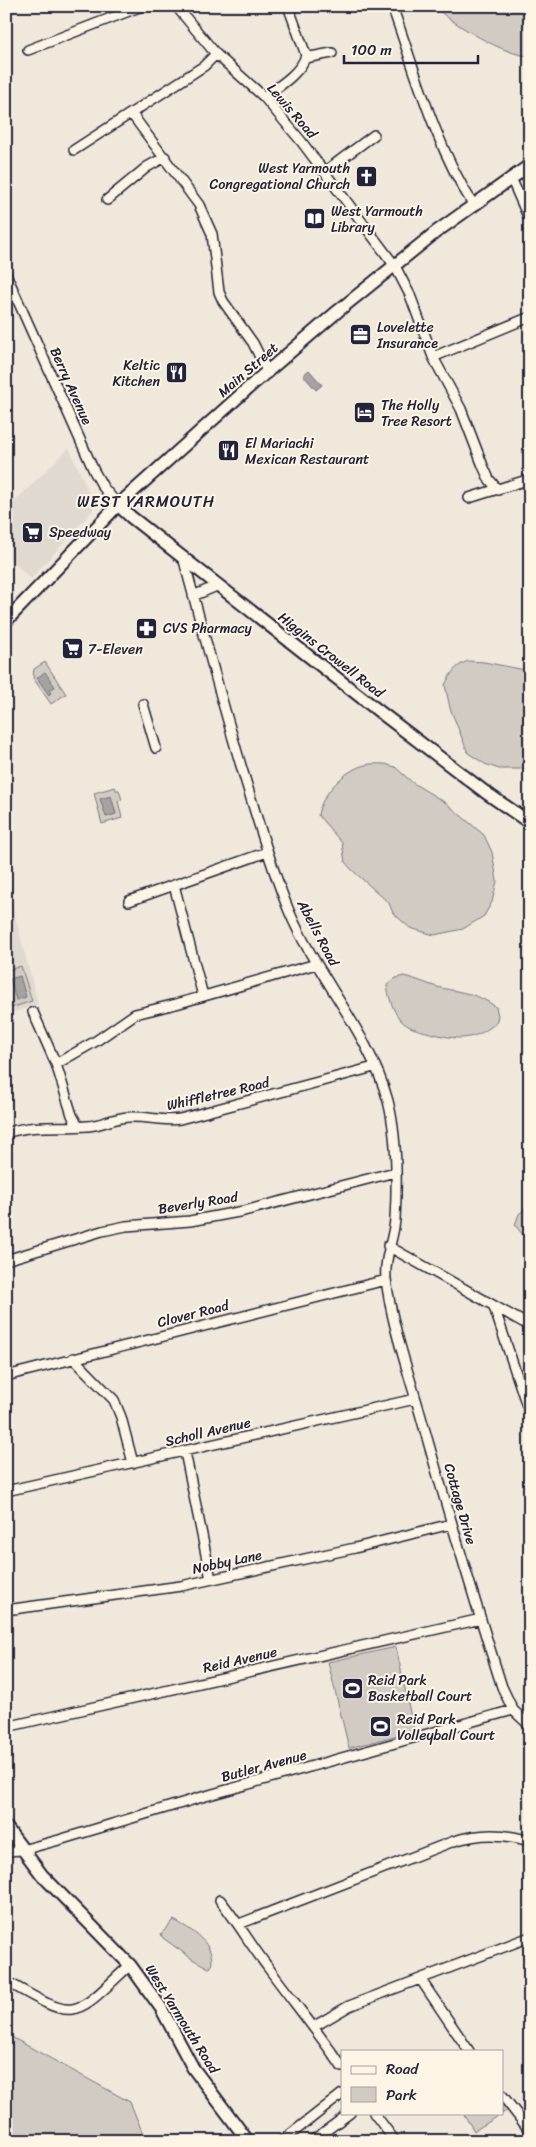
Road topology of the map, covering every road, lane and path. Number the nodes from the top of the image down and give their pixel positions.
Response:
1 (142, 6) edge
2 (176, 6) edge
3 (288, 6) edge
4 (392, 6) edge
5 (28, 50) dead end
6 (332, 52) dead end
7 (216, 54) junction
8 (305, 58) junction
9 (264, 97) junction
10 (131, 113) junction
11 (374, 135) dead end
12 (74, 150) dead end
13 (164, 157) junction
14 (530, 165) edge
15 (324, 172) junction
16 (511, 178) junction
17 (107, 200) dead end
18 (473, 204) junction
19 (530, 220) edge
20 (394, 266) junction
21 (6, 274) edge
22 (9, 288) edge
23 (530, 317) edge
24 (433, 357) junction
25 (268, 373) junction
26 (530, 479) edge
27 (498, 490) junction
28 (469, 498) dead end
29 (118, 504) junction
30 (182, 556) junction
31 (219, 585) junction
32 (193, 596) junction
33 (6, 621) edge
34 (143, 704) dead end
35 (156, 748) dead end
36 (530, 823) edge
37 (267, 852) junction
38 (174, 885) junction
39 (129, 901) dead end
40 (316, 964) junction
41 (204, 996) junction
42 (33, 1012) dead end
43 (56, 1064) junction
44 (374, 1067) junction
45 (78, 1126) junction
46 (6, 1133) edge
47 (395, 1172) junction
48 (388, 1246) junction
49 (6, 1260) edge
50 (386, 1280) junction
51 (494, 1307) junction
52 (530, 1326) edge
53 (73, 1358) junction
54 (6, 1376) edge
55 (415, 1399) junction
56 (530, 1415) edge
57 (185, 1452) junction
58 (133, 1463) junction
59 (6, 1491) edge
60 (451, 1524) junction
61 (211, 1579) junction
62 (6, 1610) edge
63 (480, 1619) junction
64 (514, 1710) junction
65 (530, 1726) edge
66 (6, 1727) edge
67 (6, 1827) edge
68 (530, 1841) edge
69 (22, 1850) junction
70 (6, 1851) edge
71 (220, 1900) dead end
72 (239, 1924) junction
73 (530, 1937) edge
74 (130, 1965) junction
75 (421, 1980) junction
76 (6, 1982) edge
77 (314, 2026) junction
78 (468, 2050) edge
79 (341, 2066) edge
80 (341, 2095) edge
81 (504, 2098) edge
82 (349, 2114) edge
83 (375, 2114) edge
84 (530, 2131) edge
85 (248, 2141) edge
86 (282, 2141) edge
87 (312, 2141) edge
88 (395, 2141) edge

1 - 5 street
2 - 7 street, Lewis Road
3 - 8 street
4 - 18 street
6 - 8 street
7 - 9 street, Lewis Road
7 - 10 street
8 - 9 street
9 - 15 street, Lewis Road
10 - 12 street
10 - 13 street
11 - 15 street
13 - 17 street
13 - 25 street
14 - 16 main road, Main Street
15 - 20 street, Lewis Road
16 - 18 main road, Main Street
16 - 19 street
18 - 20 main road, Main Street
20 - 24 street, Lewis Road
20 - 25 main road, Main Street
21 - 22 street, Berry Avenue
22 - 29 street, Berry Avenue
23 - 24 street
24 - 27 street, Lewis Road
25 - 29 main road, Main Street
26 - 27 street
27 - 28 street
29 - 30 main road, Higgins Crowell Road
29 - 33 main road, Main Street
30 - 31 main road, Higgins Crowell Road
30 - 32 street, Abells Road
31 - 32 street
31 - 36 main road, Higgins Crowell Road
32 - 37 street, Abells Road
34 - 35 street
37 - 38 street
37 - 40 street, Abells Road
38 - 39 street
38 - 41 street
40 - 41 street
40 - 44 street, Abells Road
41 - 43 street
42 - 43 street
43 - 45 street
44 - 45 street, Whiffletree Road
44 - 47 street, Abells Road
45 - 46 street, Whiffletree Road
47 - 48 street, Abells Road
47 - 49 street, Beverly Road
48 - 50 street, Abells Road
48 - 51 street
50 - 53 street, Clover Road
50 - 55 street, Cottage Drive
51 - 52 street
51 - 56 street
53 - 54 street, Clover Road
53 - 58 street
55 - 57 street, Scholl Avenue
55 - 60 street, Cottage Drive
57 - 58 street, Scholl Avenue
57 - 61 street
58 - 59 street, Scholl Avenue
60 - 61 street, Nobby Lane
60 - 63 street, Cottage Drive
61 - 62 street, Nobby Lane
63 - 64 street, Cottage Drive
63 - 66 street, Reid Avenue
64 - 65 street, Cottage Drive
64 - 69 street, Butler Avenue
67 - 69 main road, West Yarmouth Road
68 - 72 street
69 - 70 street, Butler Avenue
69 - 74 main road, West Yarmouth Road
71 - 72 street
72 - 77 street
73 - 75 street
74 - 76 street
74 - 85 main road, West Yarmouth Road
75 - 77 street
75 - 78 street
77 - 79 street
80 - 86 street
81 - 84 street
82 - 87 street
83 - 88 street

